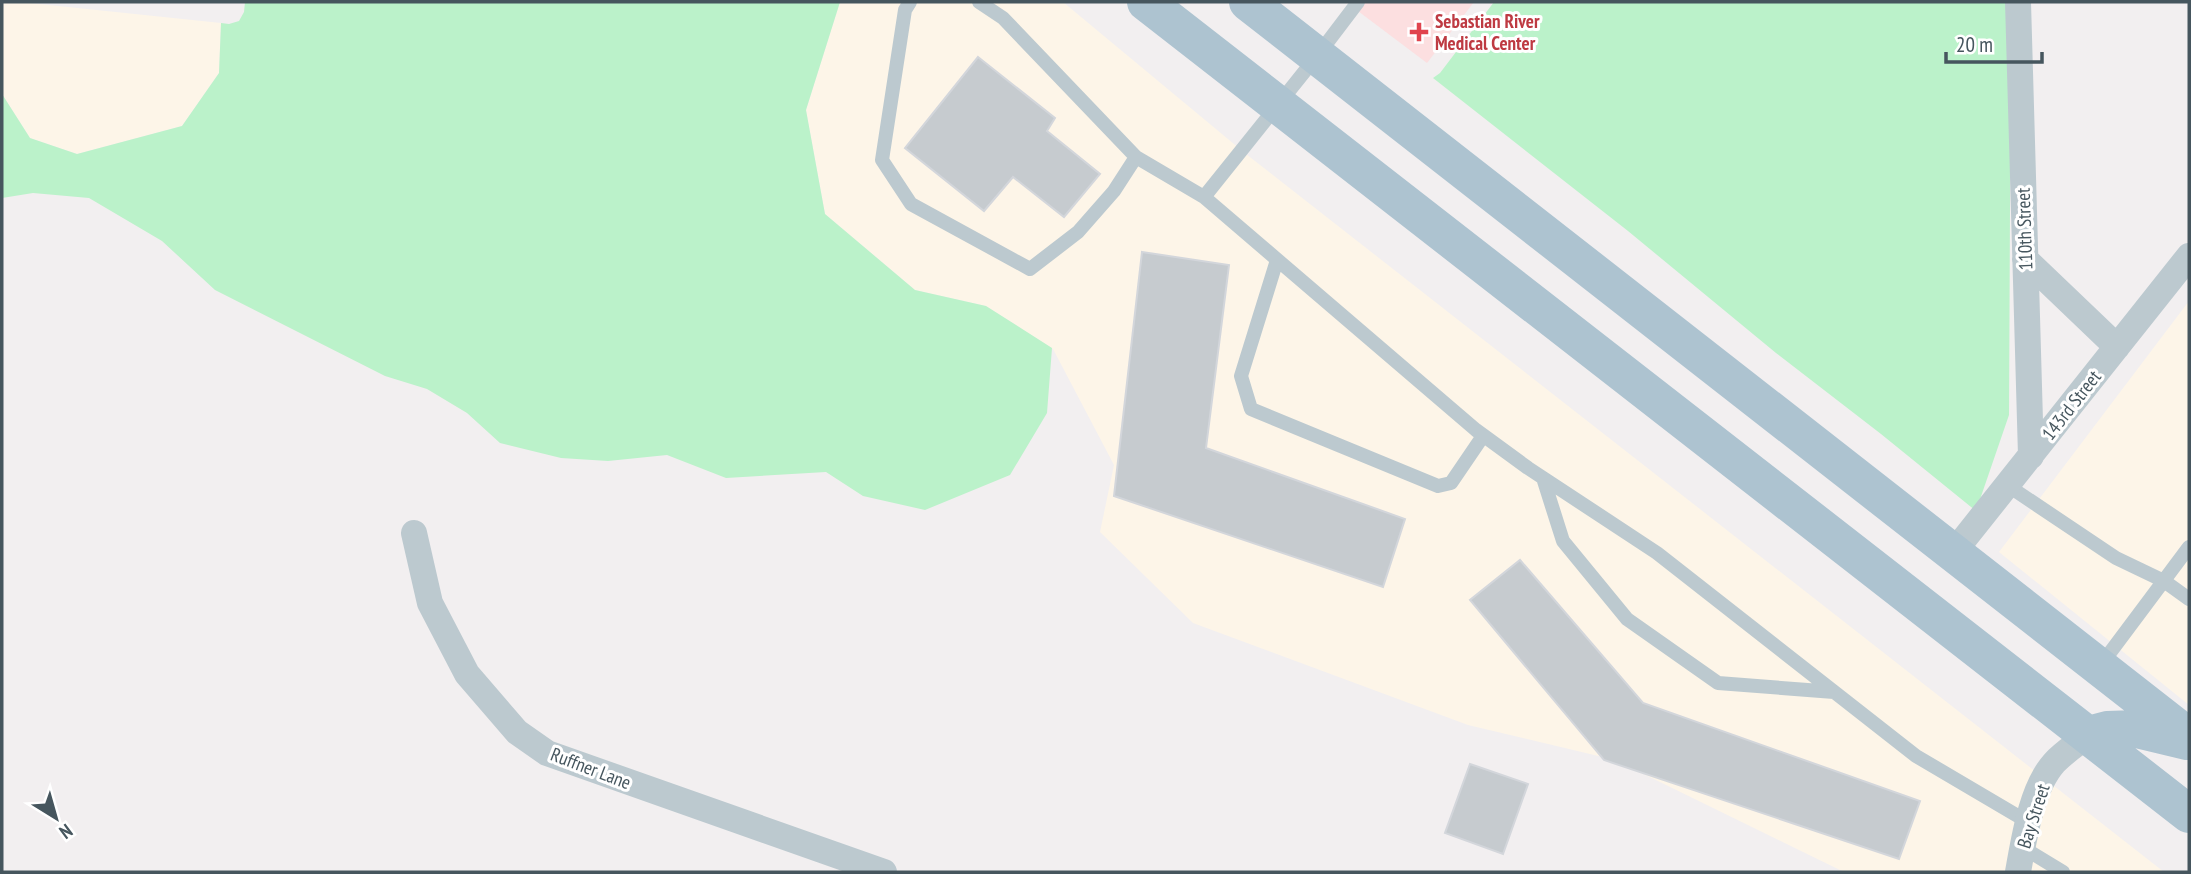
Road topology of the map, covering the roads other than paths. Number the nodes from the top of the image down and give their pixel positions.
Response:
1 (910, 2) edge
2 (979, 2) edge
3 (1146, 2) edge
4 (1248, 2) edge
5 (1358, 2) edge
6 (2018, 2) edge
7 (1317, 56) junction
8 (1277, 104) junction
9 (1136, 156) junction
10 (1203, 198) junction
11 (2189, 256) edge
12 (2025, 258) junction
13 (1277, 260) junction
14 (2117, 347) junction
15 (1483, 436) junction
16 (2031, 456) junction
17 (1543, 478) junction
18 (2007, 485) junction
19 (414, 533) dead end
20 (2189, 547) edge
21 (1953, 553) junction
22 (2164, 581) junction
23 (2189, 599) edge
24 (2100, 667) junction
25 (1835, 692) junction
26 (2088, 735) junction
27 (2189, 739) edge
28 (2189, 814) edge
29 (2023, 847) edge
30 (884, 872) edge
31 (2063, 872) edge

1 - 9 lane
2 - 9 lane
3 - 8 main road
4 - 7 main road
5 - 7 lane
6 - 12 street, 110th Street
7 - 8 lane
7 - 21 main road
8 - 10 lane
8 - 26 main road
9 - 10 lane
10 - 13 lane
11 - 14 street, 143rd Street
12 - 14 street
12 - 16 street, 110th Street
13 - 15 lane
13 - 15 lane
14 - 16 street, 143rd Street
15 - 17 lane
16 - 18 street, 143rd Street
17 - 25 lane
17 - 25 lane
18 - 21 street, 143rd Street
18 - 22 lane
19 - 30 street, Ruffner Lane
20 - 22 lane
21 - 24 main road
22 - 23 lane
22 - 24 lane
24 - 27 main road
25 - 29 lane
26 - 27 main road
26 - 28 main road
26 - 29 street, Bay Street
29 - 31 lane

